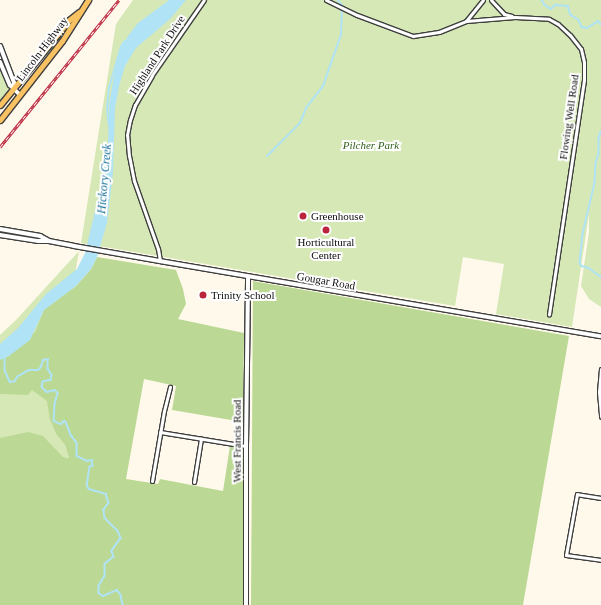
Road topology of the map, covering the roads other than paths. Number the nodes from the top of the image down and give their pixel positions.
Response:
1 (88, 0) edge
2 (204, 0) edge
3 (326, 0) edge
4 (483, 0) edge
5 (491, 0) edge
6 (82, 8) junction
7 (515, 17) junction
8 (466, 21) junction
9 (0, 46) edge
10 (0, 62) edge
11 (14, 89) junction
12 (20, 95) junction
13 (0, 105) edge
14 (0, 120) edge
15 (0, 229) edge
16 (0, 235) edge
17 (49, 240) junction
18 (160, 261) junction
19 (248, 276) junction
20 (548, 314) dead end
21 (601, 336) edge
22 (601, 369) edge
23 (170, 387) dead end
24 (601, 417) edge
25 (160, 432) junction
26 (201, 439) junction
27 (246, 446) junction
28 (152, 481) dead end
29 (194, 482) dead end
30 (601, 498) edge
31 (601, 560) edge
32 (246, 605) edge

1 - 6 main road, Lincoln Highway
2 - 18 street, Highland Park Drive
3 - 8 street
4 - 8 street
5 - 7 street
6 - 11 main road, Lincoln Highway
6 - 12 main road, Lincoln Highway
7 - 8 street, Flowing Well Road
7 - 20 street, Flowing Well Road
9 - 11 street
10 - 11 street
11 - 12 street
11 - 13 main road, Lincoln Highway
12 - 14 main road, Lincoln Highway
15 - 17 street, Gougar Road
16 - 17 street, Gougar Road
17 - 18 street, Gougar Road
18 - 19 street, Gougar Road
19 - 21 street, Gougar Road
19 - 27 street, West Francis Road
22 - 24 street
23 - 25 street
25 - 26 street
25 - 28 street
26 - 27 street
26 - 29 street
27 - 32 street, West Francis Road
30 - 31 street

